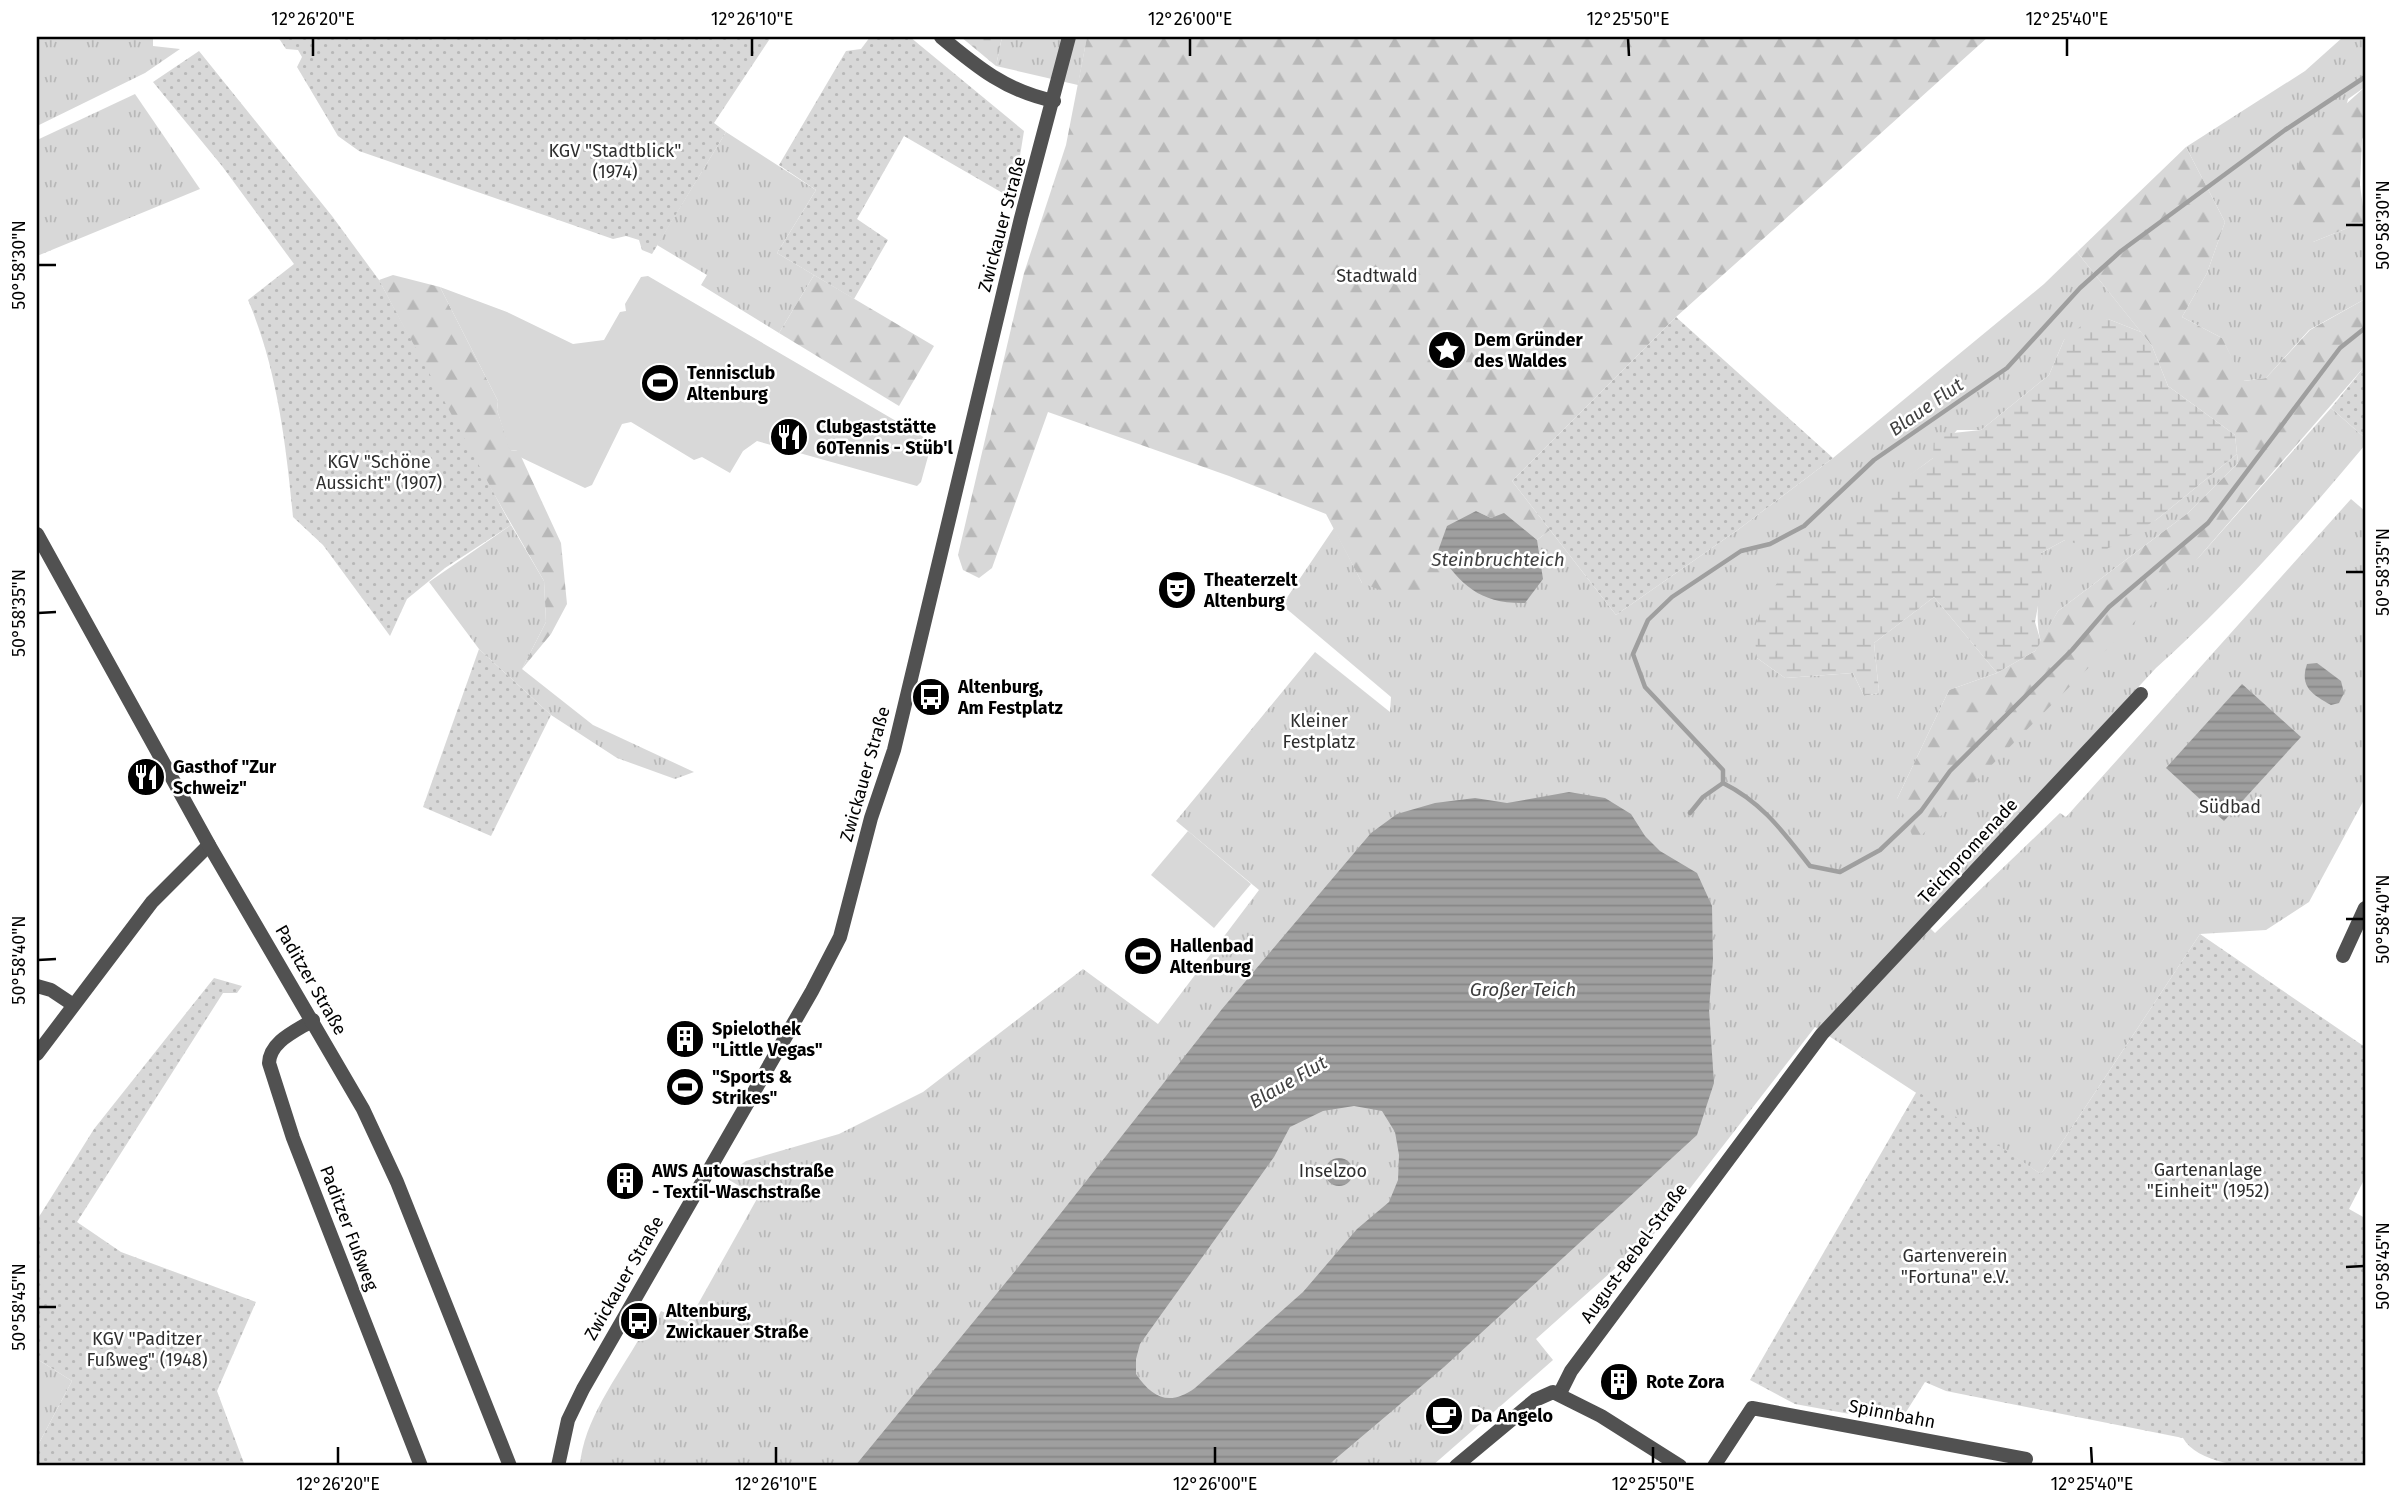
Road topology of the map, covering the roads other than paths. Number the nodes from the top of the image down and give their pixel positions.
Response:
1 (941, 37) edge
2 (1069, 37) edge
3 (1054, 101) junction
4 (37, 534) edge
5 (2141, 694) dead end
6 (209, 845) junction
7 (2365, 908) edge
8 (2343, 956) dead end
9 (37, 986) edge
10 (72, 1004) junction
11 (313, 1020) junction
12 (1822, 1034) joint
13 (39, 1046) edge
14 (1560, 1393) junction
15 (2026, 1459) dead end
16 (421, 1466) edge
17 (510, 1466) edge
18 (558, 1466) edge
19 (1456, 1466) edge
20 (1680, 1466) edge
21 (1714, 1466) edge

1 - 3 street
2 - 3 street, Zwickauer Straße
3 - 18 street, Zwickauer Straße
4 - 6 street, Paditzer Straße
5 - 12 street, Teichpromenade
6 - 10 street
6 - 11 street, Paditzer Straße
7 - 8 street
9 - 10 street
10 - 13 street
11 - 16 street, Paditzer Fußweg
11 - 17 street, Paditzer Straße
12 - 14 street, August-Bebel-Straße
14 - 19 street
14 - 20 street
15 - 21 street, Spinnbahn

